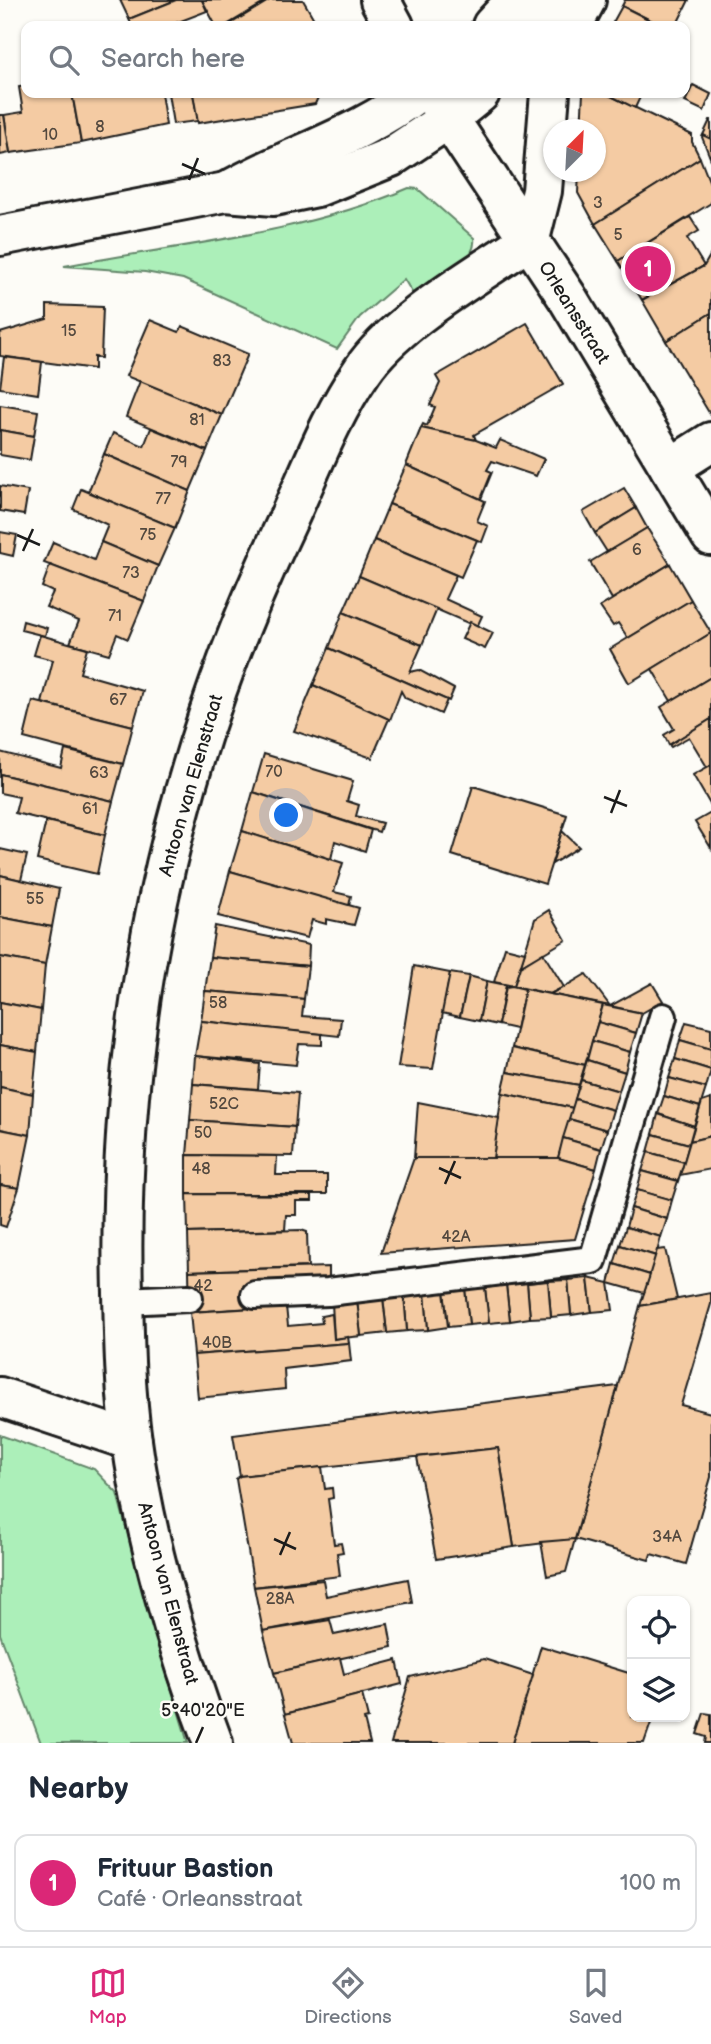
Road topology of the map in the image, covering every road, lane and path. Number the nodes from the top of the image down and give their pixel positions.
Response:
1 (380, 0) edge
2 (516, 0) edge
3 (549, 0) edge
4 (586, 0) edge
5 (391, 21) edge
6 (497, 21) edge
7 (539, 21) edge
8 (575, 21) edge
9 (408, 98) edge
10 (465, 98) edge
11 (550, 98) edge
12 (440, 106) edge
13 (226, 192) junction
14 (0, 236) edge
15 (530, 239) junction
16 (711, 442) edge
17 (670, 468) junction
18 (711, 536) edge
19 (663, 1017) dead end
20 (255, 1295) dead end
21 (189, 1298) dead end
22 (123, 1301) junction
23 (0, 1396) edge
24 (132, 1441) junction
25 (213, 1743) edge

1 - 5 street
2 - 6 street
3 - 7 street
4 - 8 street
9 - 13 street
10 - 12 street
11 - 15 street
12 - 13 street
12 - 15 street, Orleansstraat
13 - 14 street
15 - 17 street, Orleansstraat
15 - 22 street, Antoon van Elenstraat
16 - 17 street
17 - 18 street, Orleansstraat
19 - 20 lane
21 - 22 lane
22 - 24 street, Antoon van Elenstraat
23 - 24 street
24 - 25 street, Antoon van Elenstraat

